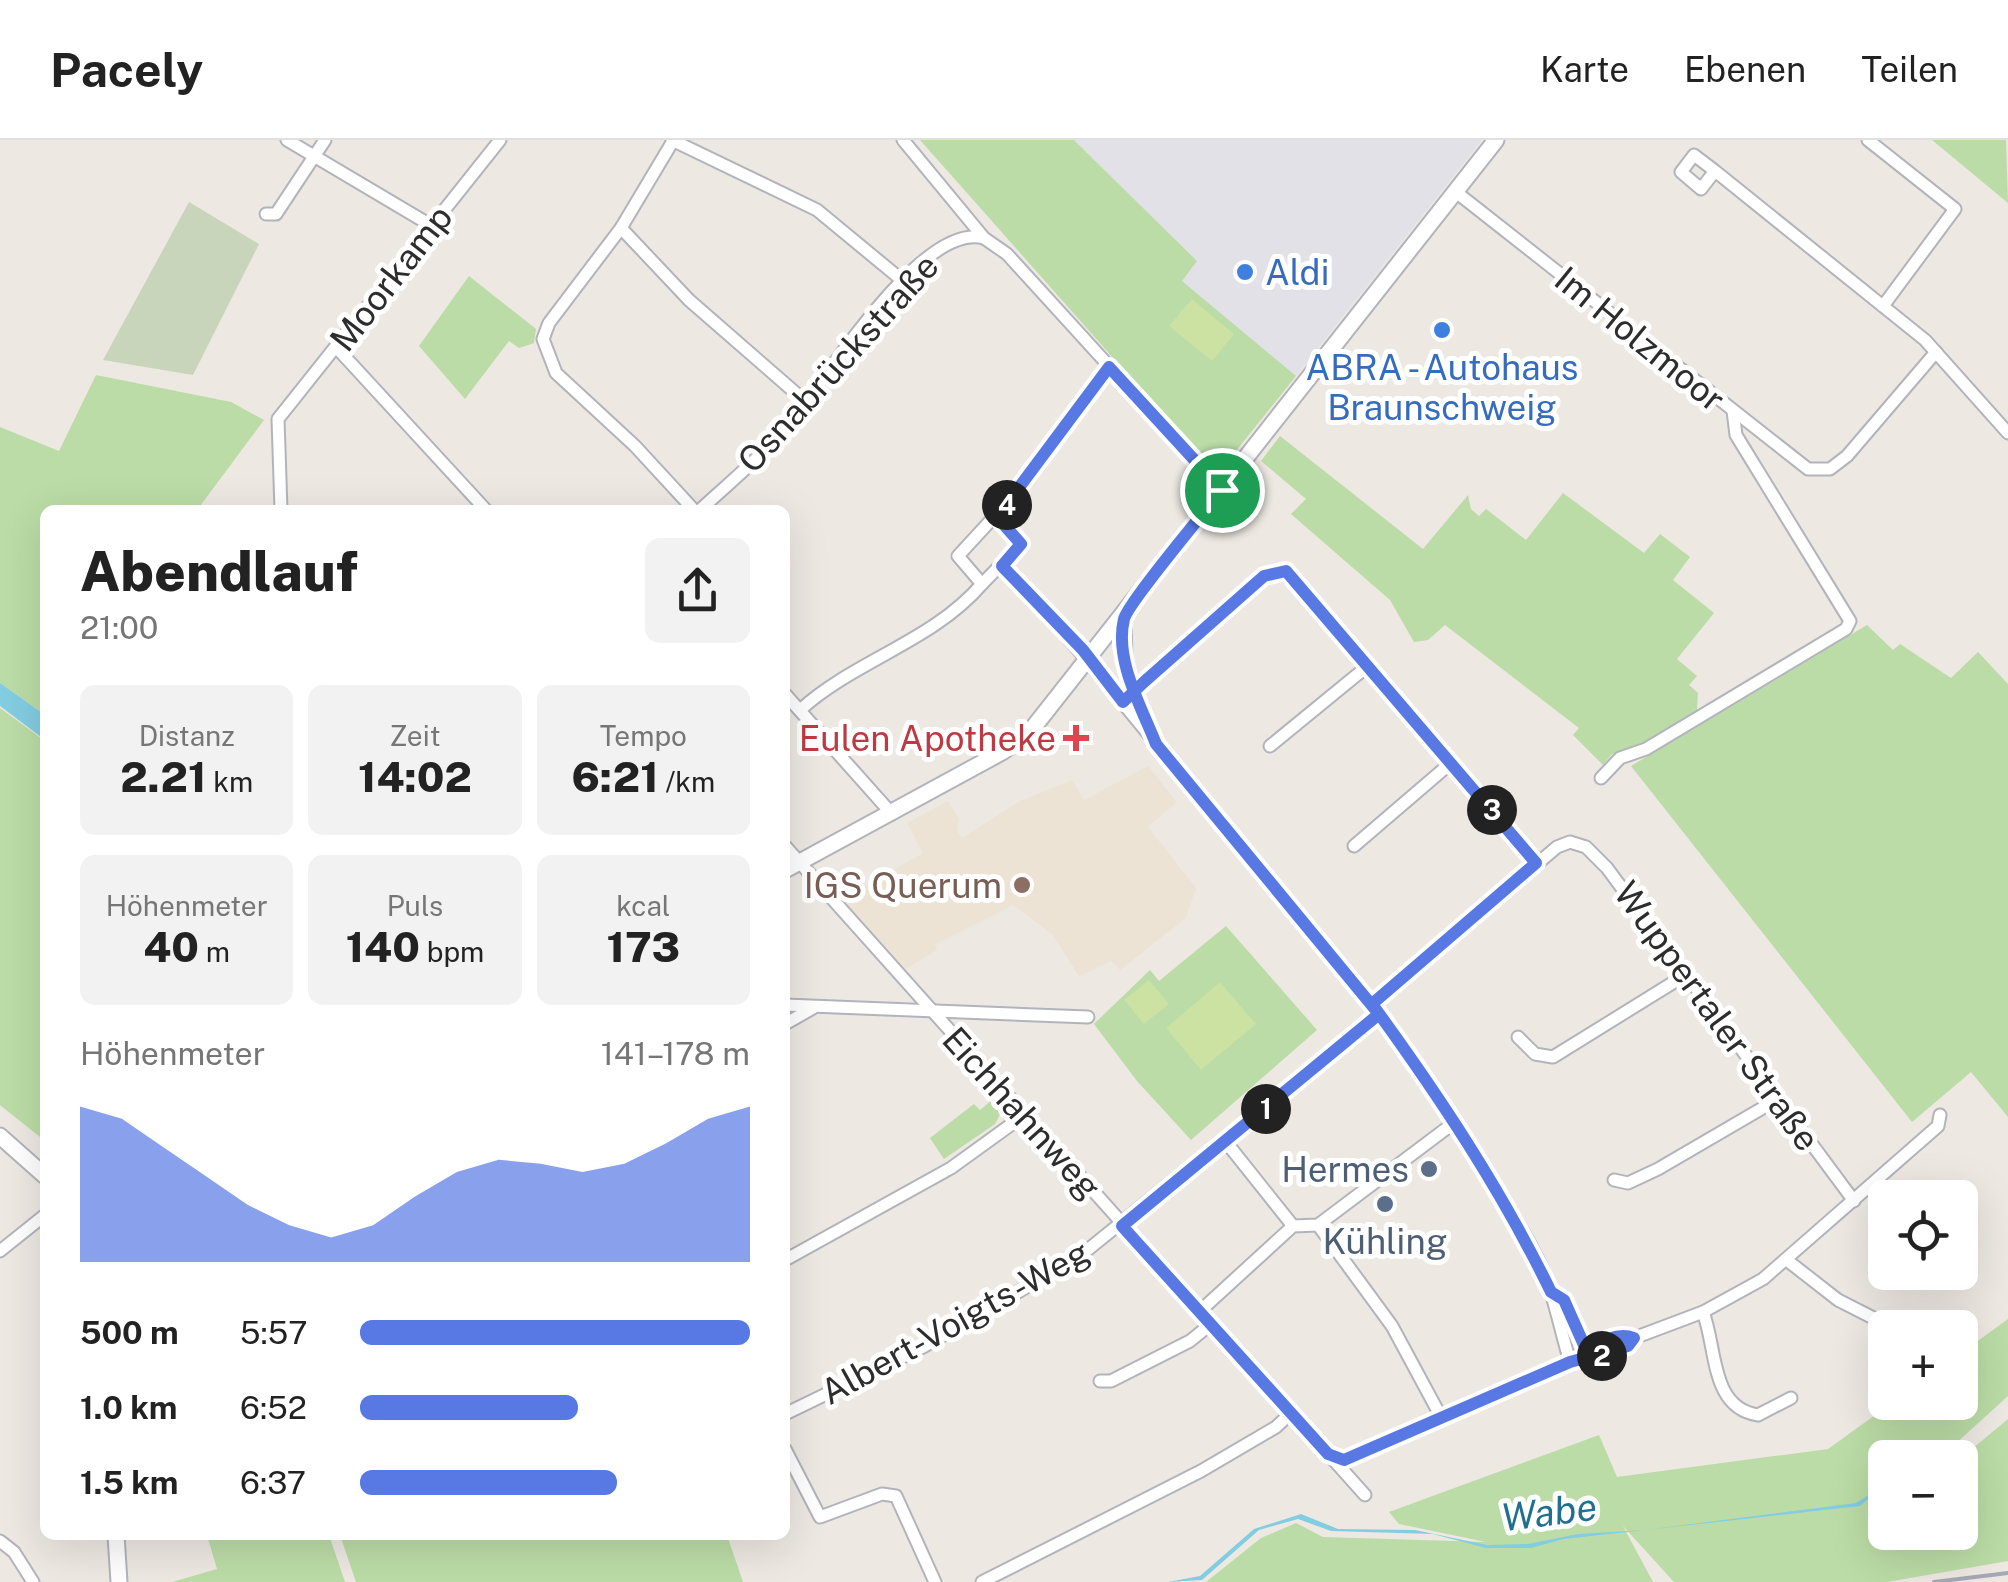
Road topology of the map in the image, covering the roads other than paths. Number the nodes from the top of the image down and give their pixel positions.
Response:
1 (287, 140) edge
2 (325, 140) edge
3 (500, 140) edge
4 (672, 140) edge
5 (903, 140) edge
6 (1496, 140) edge
7 (1868, 140) edge
8 (313, 155) junction
9 (1715, 171) dead end
10 (1456, 192) junction
11 (266, 214) dead end
12 (432, 226) junction
13 (621, 228) junction
14 (984, 238) junction
15 (903, 281) junction
16 (1882, 306) junction
17 (336, 347) junction
18 (1936, 352) junction
19 (1109, 367) junction
20 (806, 402) junction
21 (1733, 411) junction
22 (2008, 433) edge
23 (1222, 490) junction
24 (281, 505) edge
25 (481, 505) edge
26 (692, 505) edge
27 (703, 505) edge
28 (997, 517) junction
29 (1002, 566) junction
30 (982, 584) junction
31 (1125, 615) junction
32 (1090, 659) junction
33 (1369, 665) junction
34 (1136, 690) junction
35 (790, 699) edge
36 (1123, 702) junction
37 (800, 710) junction
38 (1156, 744) junction
39 (1270, 746) dead end
40 (1452, 762) junction
41 (1602, 778) dead end
42 (892, 814) junction
43 (1570, 842) joint
44 (1354, 846) dead end
45 (1536, 863) junction
46 (792, 867) edge
47 (1687, 974) junction
48 (790, 1005) edge
49 (816, 1006) junction
50 (928, 1007) junction
51 (1375, 1009) junction
52 (1088, 1017) dead end
53 (790, 1021) edge
54 (1518, 1037) dead end
55 (1778, 1099) junction
56 (1940, 1115) dead end
57 (1024, 1116) junction
58 (1455, 1122) junction
59 (0, 1136) edge
60 (1226, 1142) junction
61 (40, 1172) edge
62 (1614, 1180) dead end
63 (1854, 1202) junction
64 (40, 1219) edge
65 (1318, 1225) junction
66 (1122, 1226) junction
67 (1294, 1226) junction
68 (0, 1251) edge
69 (790, 1257) edge
70 (1788, 1261) junction
71 (1551, 1292) junction
72 (1199, 1312) junction
73 (1703, 1312) junction
74 (1868, 1315) edge
75 (1211, 1324) junction
76 (1588, 1354) junction
77 (1570, 1362) junction
78 (1100, 1381) dead end
79 (1792, 1398) dead end
80 (790, 1411) edge
81 (1290, 1413) junction
82 (1440, 1415) junction
83 (790, 1459) edge
84 (1335, 1460) junction
85 (1365, 1496) dead end
86 (116, 1540) edge
87 (0, 1541) edge
88 (33, 1582) edge
89 (119, 1582) edge
90 (935, 1582) edge
91 (982, 1582) edge

1 - 8 street
2 - 8 street
3 - 12 street, Moorkamp
4 - 13 street
4 - 15 street
5 - 14 street
6 - 10 main road
7 - 16 street
8 - 11 street
8 - 12 street
9 - 16 street
10 - 21 street, Im Holzmoor
10 - 23 main road
12 - 17 street, Moorkamp
13 - 20 street
13 - 26 street
14 - 15 street, Osnabrückstraße
14 - 19 street
15 - 20 street, Osnabrückstraße
16 - 18 street
17 - 24 street, Moorkamp
17 - 25 street
18 - 21 street
18 - 22 street
19 - 23 street
19 - 28 street
20 - 27 street, Osnabrückstraße
21 - 41 street, Im Holzmoor
23 - 31 main road
28 - 29 street
28 - 30 street
29 - 30 street
29 - 32 street
30 - 37 street
31 - 32 main road
31 - 34 street
32 - 36 street
32 - 42 main road
33 - 34 street
33 - 39 street
33 - 40 street
34 - 36 street
34 - 38 street
35 - 37 street
36 - 38 street
37 - 42 street
38 - 51 street
40 - 44 street
40 - 45 street
42 - 46 main road
43 - 45 street, Albert-Voigts-Weg
43 - 47 street, Wuppertaler Straße
45 - 51 street, Albert-Voigts-Weg
46 - 50 street, Eichhahnweg
47 - 54 street
47 - 55 street, Wuppertaler Straße
48 - 49 street
49 - 50 street
49 - 53 street
50 - 52 street
50 - 57 street, Eichhahnweg
51 - 58 street
51 - 60 street, Albert-Voigts-Weg
55 - 62 street
55 - 63 street, Wuppertaler Straße
56 - 63 street
57 - 66 street, Eichhahnweg
57 - 69 street
58 - 65 street
58 - 71 street
59 - 61 main road
60 - 66 street, Albert-Voigts-Weg
60 - 67 street
63 - 70 street
64 - 68 street
65 - 67 street
65 - 82 street
66 - 72 street, Eichhahnweg
66 - 80 street, Albert-Voigts-Weg
67 - 72 street
70 - 73 street
70 - 74 street
71 - 76 street
71 - 77 street
72 - 75 street, Eichhahnweg
73 - 76 street
73 - 79 street
75 - 78 street
75 - 81 street, Eichhahnweg
76 - 77 street
77 - 82 street
81 - 84 street, Eichhahnweg
81 - 91 street
82 - 84 street
83 - 90 street
84 - 85 street, Eichhahnweg
86 - 89 main road
87 - 88 street

